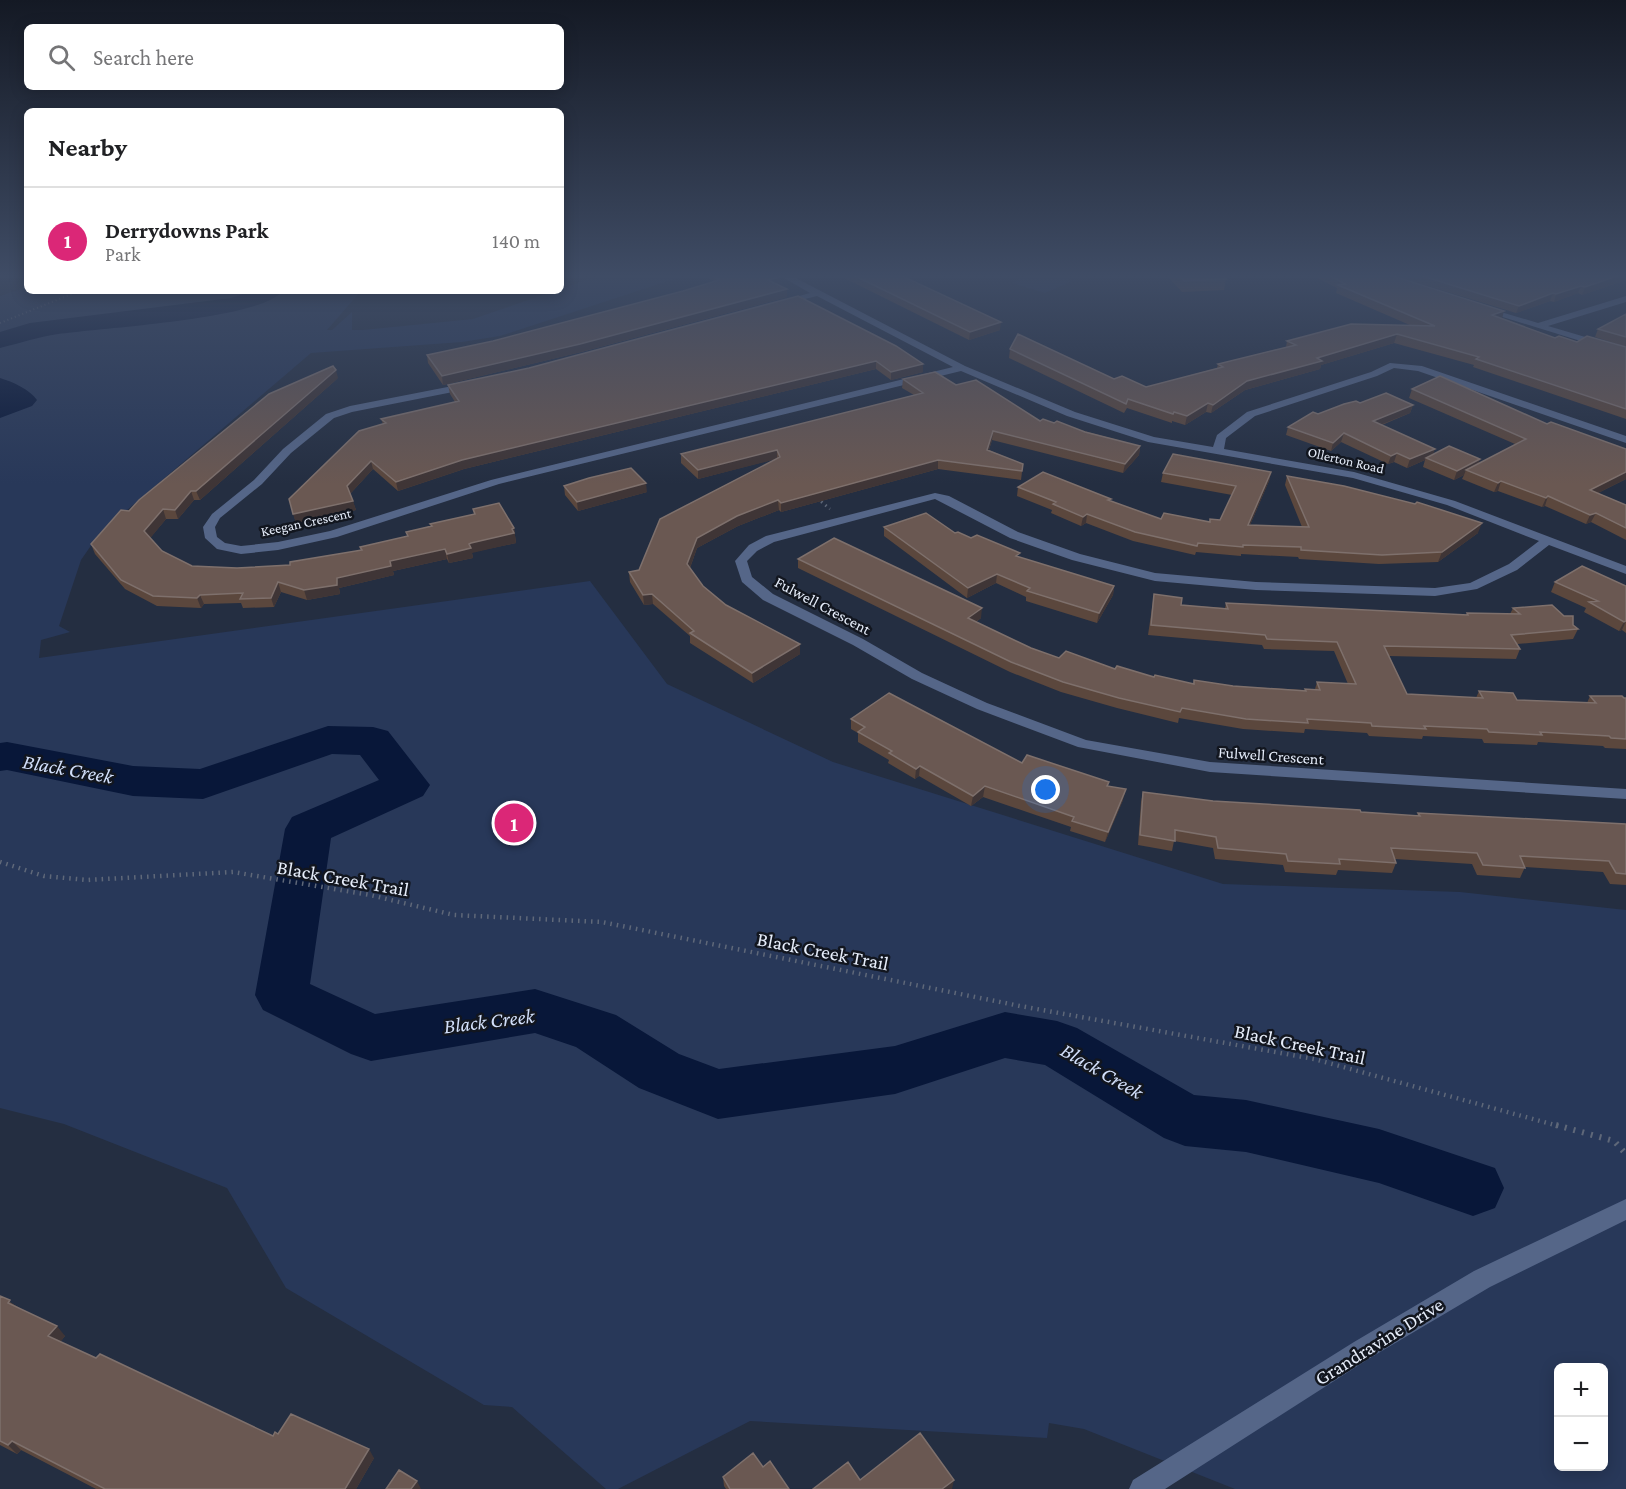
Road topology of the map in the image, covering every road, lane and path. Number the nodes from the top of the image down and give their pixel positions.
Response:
1 (917, 344) edge
2 (1601, 344) edge
3 (1626, 352) edge
4 (962, 368) junction
5 (484, 382) edge
6 (1626, 440) edge
7 (1218, 450) junction
8 (811, 492) edge
9 (843, 521) junction
10 (1549, 539) junction
11 (1626, 570) edge
12 (1626, 794) edge
13 (0, 862) edge
14 (1626, 1154) edge
15 (1626, 1209) edge
16 (1142, 1489) edge

1 - 4 street, Ollerton Road
2 - 3 street
4 - 5 street, Keegan Crescent
4 - 7 street, Ollerton Road
6 - 7 street
7 - 10 street, Ollerton Road
8 - 9 path
9 - 10 street, Fulwell Crescent
9 - 12 street, Fulwell Crescent
10 - 11 street, Ollerton Road
13 - 14 path, Black Creek Trail
15 - 16 street, Grandravine Drive

